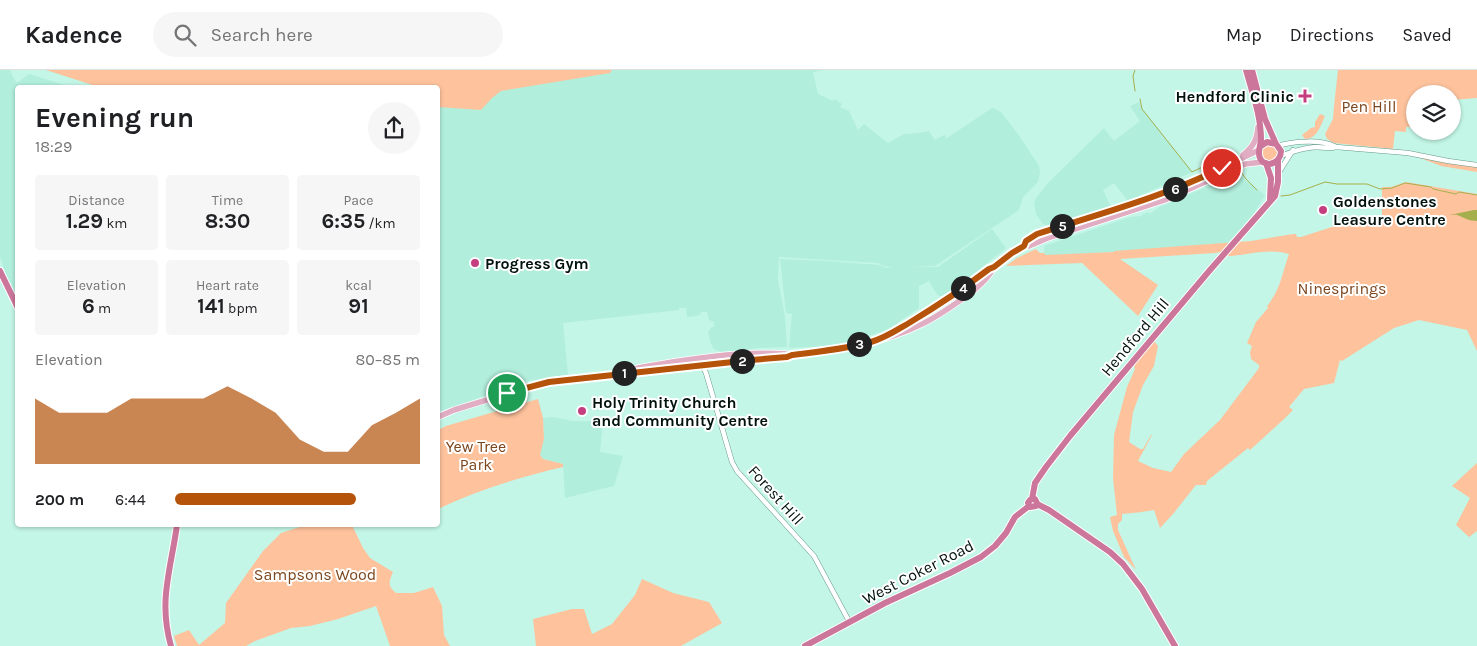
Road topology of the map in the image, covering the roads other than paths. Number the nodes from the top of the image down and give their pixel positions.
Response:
1 (1246, 70) edge
2 (1252, 70) edge
3 (1258, 119) junction
4 (1322, 142) junction
5 (1277, 145) junction
6 (1317, 147) junction
7 (1336, 147) junction
8 (1260, 148) junction
9 (1293, 150) junction
10 (1280, 158) junction
11 (1240, 159) junction
12 (1264, 163) junction
13 (1477, 165) edge
14 (1278, 174) junction
15 (1270, 199) junction
16 (1039, 238) junction
17 (0, 271) edge
18 (15, 302) edge
19 (792, 355) junction
20 (704, 365) junction
21 (630, 372) junction
22 (440, 416) edge
23 (1035, 501) junction
24 (1029, 506) joint
25 (177, 527) edge
26 (850, 623) junction
27 (172, 646) edge
28 (806, 646) edge
29 (1175, 646) edge

1 - 3 highway
2 - 5 highway
3 - 8 highway
3 - 11 main road
4 - 5 street
4 - 6 street
4 - 7 street
5 - 8 highway
5 - 10 highway
6 - 7 street
6 - 9 street
7 - 13 street
8 - 11 main road
8 - 12 highway
9 - 10 street
9 - 14 street
10 - 12 highway
10 - 14 highway, Hendford Hill
11 - 16 main road
12 - 15 highway
12 - 16 main road
14 - 15 highway, Hendford Hill
15 - 23 highway, Hendford Hill
16 - 19 main road
17 - 18 highway
19 - 20 main road
19 - 21 main road
20 - 21 main road
20 - 26 street, Forest Hill
21 - 22 main road
23 - 24 highway, Hendford Hill
23 - 29 highway
24 - 26 highway, West Coker Road
25 - 27 highway
26 - 28 highway, West Coker Road

